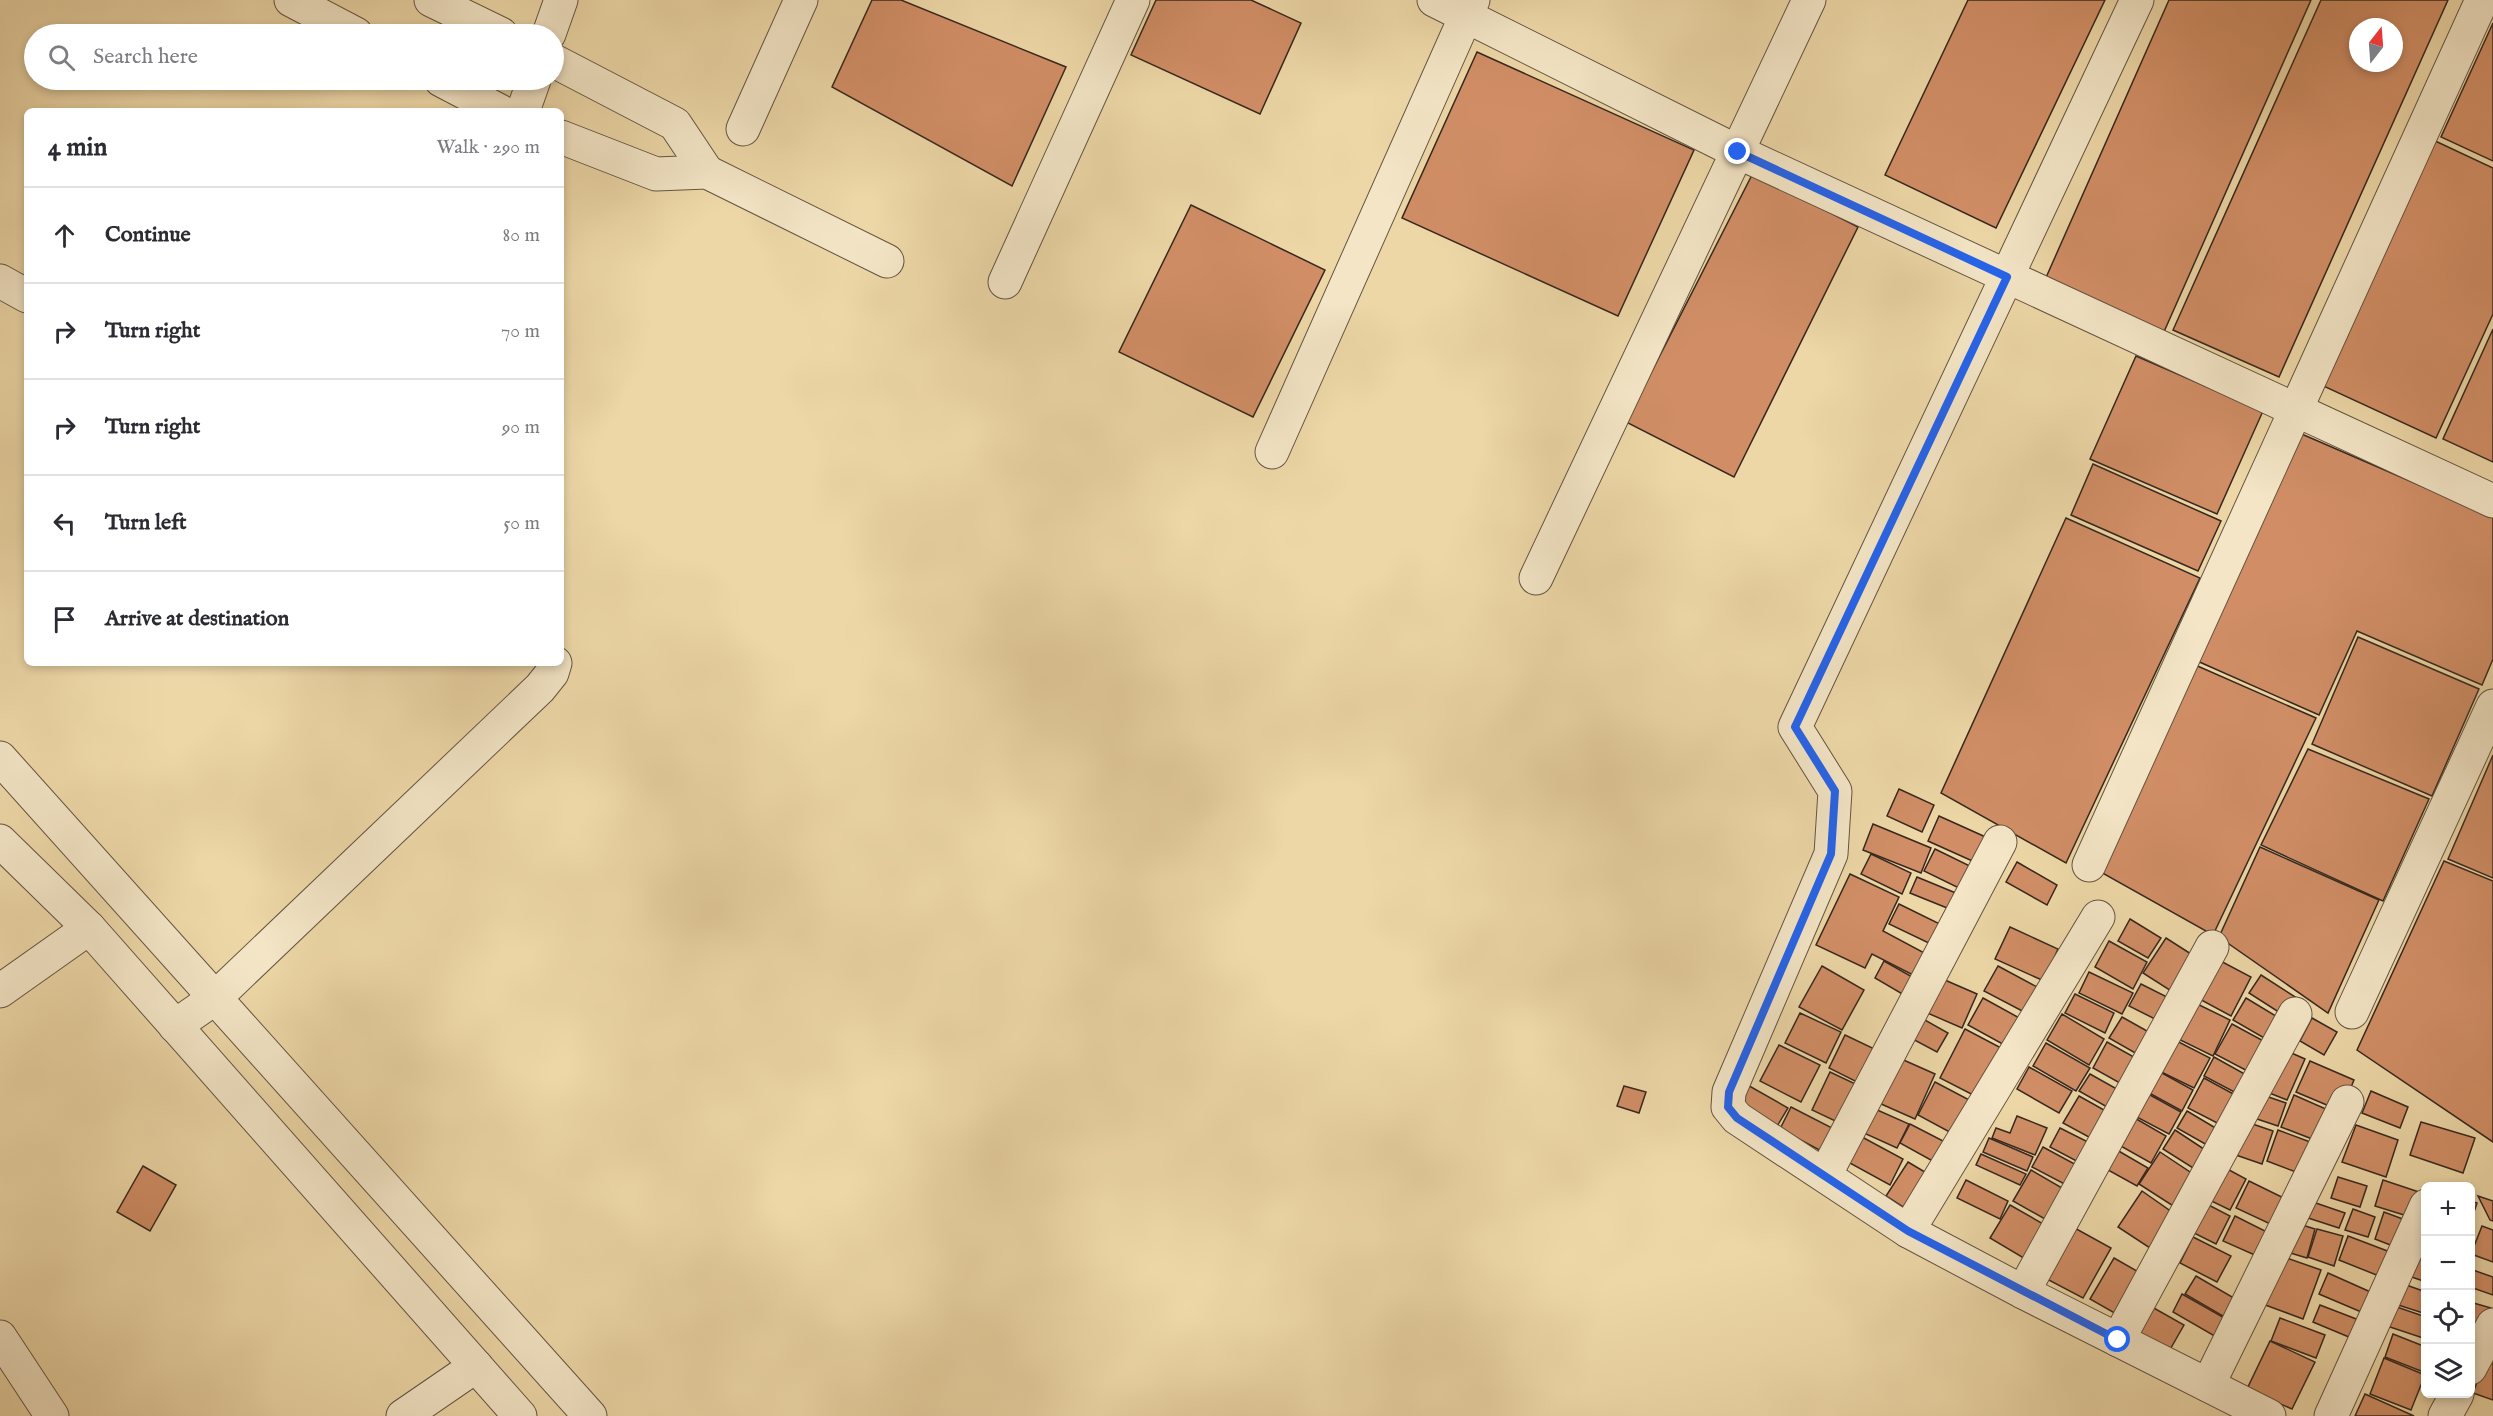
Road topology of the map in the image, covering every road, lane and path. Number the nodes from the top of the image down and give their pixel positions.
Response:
1 (291, 0) edge
2 (432, 0) edge
3 (561, 0) edge
4 (801, 0) edge
5 (1133, 0) edge
6 (1434, 0) edge
7 (1809, 0) edge
8 (2137, 0) edge
9 (2482, 0) edge
10 (1469, 8) edge
11 (337, 24) edge
12 (481, 24) edge
13 (553, 24) edge
14 (564, 66) edge
15 (460, 90) edge
16 (531, 90) edge
17 (494, 108) edge
18 (525, 108) edge
19 (743, 129) dead end
20 (564, 138) edge
21 (1738, 152) junction
22 (707, 172) junction
23 (887, 261) dead end
24 (2007, 277) junction
25 (0, 281) edge
26 (1005, 282) dead end
27 (24, 294) edge
28 (2296, 410) junction
29 (1272, 452) dead end
30 (2493, 501) edge
31 (1536, 578) dead end
32 (554, 666) edge
33 (2493, 706) edge
34 (0, 758) edge
35 (0, 841) edge
36 (2000, 842) dead end
37 (2089, 865) dead end
38 (2098, 917) dead end
39 (89, 928) junction
40 (2212, 947) dead end
41 (0, 991) edge
42 (215, 998) junction
43 (2352, 1012) dead end
44 (2295, 1014) dead end
45 (175, 1026) junction
46 (2347, 1102) dead end
47 (1824, 1175) junction
48 (2421, 1216) edge
49 (1908, 1231) junction
50 (2022, 1292) junction
51 (2493, 1325) edge
52 (0, 1337) edge
53 (2118, 1340) junction
54 (2475, 1359) edge
55 (476, 1366) junction
56 (2208, 1385) junction
57 (2455, 1398) edge
58 (52, 1416) edge
59 (403, 1416) edge
60 (520, 1416) edge
61 (590, 1416) edge
62 (2269, 1416) edge
63 (2331, 1416) edge
64 (2445, 1416) edge

1 - 11 street
2 - 12 street
3 - 13 street
4 - 19 street
5 - 26 street
6 - 10 street
7 - 21 street
8 - 24 street
9 - 28 street
10 - 21 street
10 - 29 street
14 - 22 street
15 - 17 street
16 - 18 street
20 - 22 street
21 - 24 street
21 - 31 street
22 - 23 street
24 - 28 street
24 - 47 street
25 - 27 street
28 - 30 street
28 - 37 street
32 - 42 street
33 - 43 street
34 - 42 street
35 - 39 street
36 - 47 street
38 - 49 street
39 - 41 street
39 - 45 street
40 - 50 street
42 - 45 street
42 - 61 street
44 - 53 street
45 - 55 street
46 - 56 street
47 - 49 street
48 - 63 street
49 - 50 street
50 - 53 street
51 - 54 street
52 - 58 street
53 - 56 street
55 - 59 street
55 - 60 street
56 - 62 street
57 - 64 street

